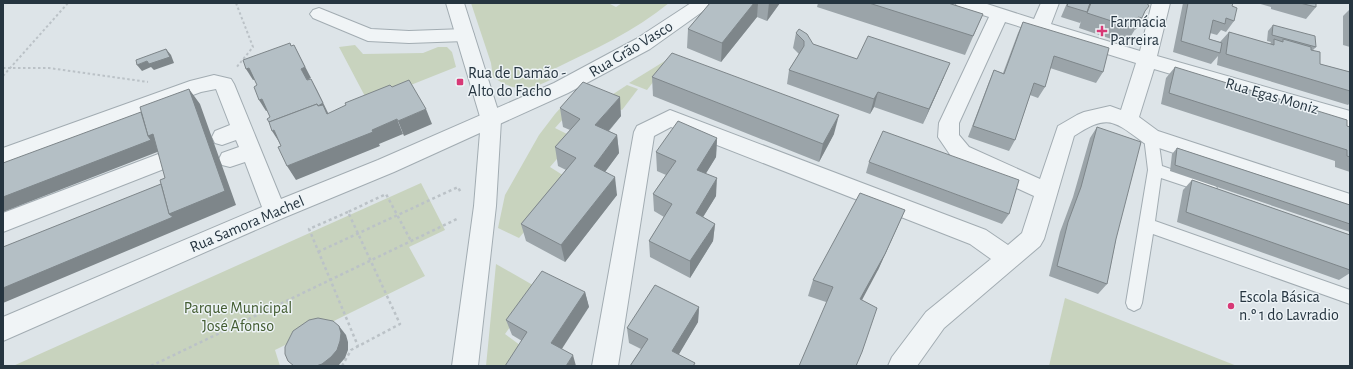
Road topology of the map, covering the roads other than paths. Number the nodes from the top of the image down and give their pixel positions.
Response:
1 (455, 3) edge
2 (703, 3) edge
3 (964, 3) edge
4 (1050, 3) edge
5 (1162, 3) edge
6 (319, 14) dead end
7 (999, 14) junction
8 (1040, 27) junction
9 (465, 35) junction
10 (1147, 60) junction
11 (1350, 119) edge
12 (491, 120) junction
13 (1128, 120) junction
14 (242, 129) junction
15 (222, 137) dead end
16 (1151, 137) junction
17 (251, 151) junction
18 (3, 157) edge
19 (230, 159) dead end
20 (161, 161) edge
21 (1155, 170) junction
22 (1046, 191) junction
23 (1222, 193) edge
24 (1350, 203) edge
25 (275, 211) junction
26 (3, 223) edge
27 (1146, 225) junction
28 (1010, 259) junction
29 (1350, 297) edge
30 (1134, 303) dead end
31 (3, 329) edge
32 (465, 366) edge
33 (605, 366) edge
34 (901, 366) edge

1 - 9 street
2 - 12 street, Rua Grão Vasco
3 - 7 street, Rua Egas Moniz
4 - 8 street
5 - 10 street
6 - 9 street
7 - 8 street, Rua Egas Moniz
7 - 22 street
8 - 10 street, Rua Egas Moniz
9 - 12 street
10 - 11 street, Rua Egas Moniz
10 - 13 street
12 - 25 street, Rua Samora Machel
12 - 32 street
13 - 16 street
13 - 22 street
14 - 15 street
14 - 17 street
14 - 18 street
16 - 21 lane
16 - 24 street
17 - 19 street
17 - 25 street
20 - 26 street
21 - 23 lane
21 - 27 lane
22 - 28 street
25 - 31 street, Rua Samora Machel
27 - 29 lane
27 - 30 lane
28 - 33 street
28 - 34 street

